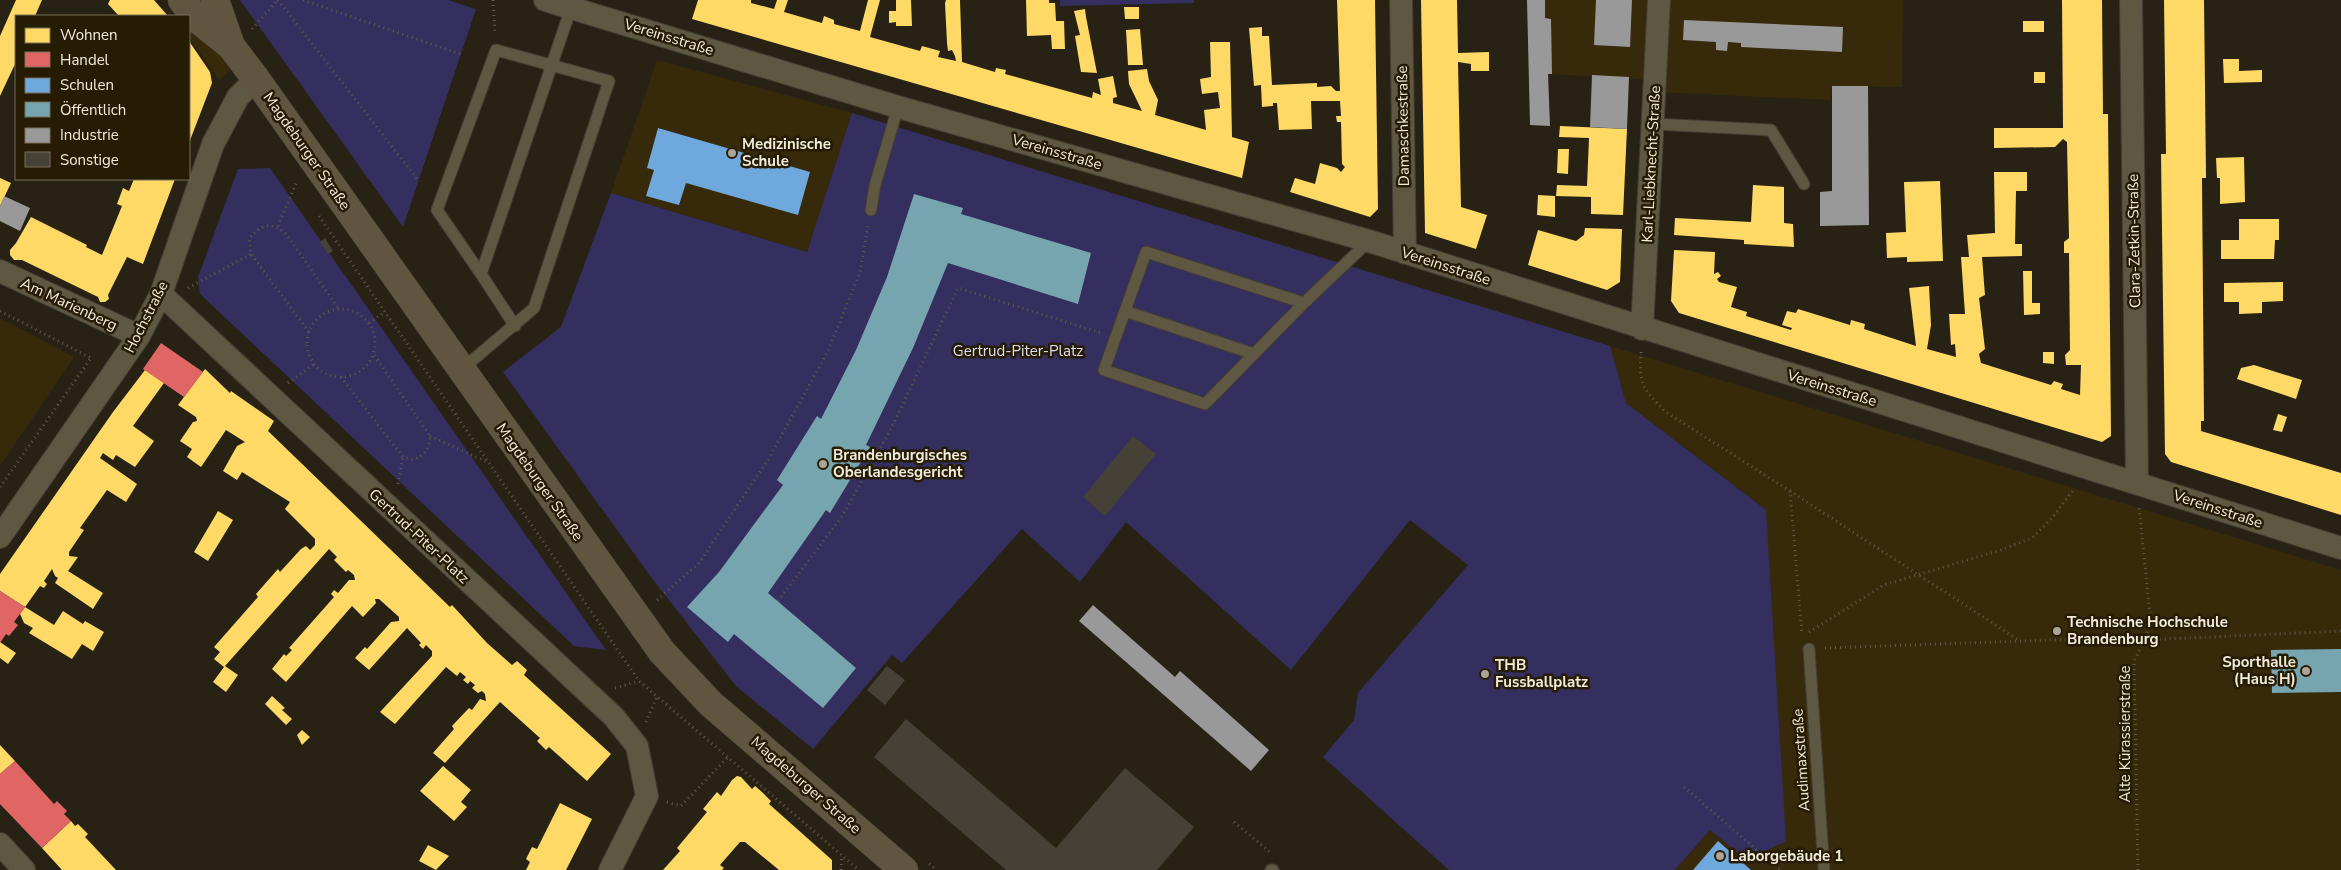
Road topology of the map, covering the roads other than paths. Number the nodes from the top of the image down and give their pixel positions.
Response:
1 (182, 0) edge
2 (215, 0) edge
3 (545, 0) edge
4 (1401, 0) edge
5 (1659, 0) edge
6 (2132, 0) edge
7 (571, 8) junction
8 (231, 46) junction
9 (553, 64) junction
10 (256, 79) junction
11 (898, 107) junction
12 (1654, 124) junction
13 (1804, 184) dead end
14 (871, 210) road end
15 (1369, 241) junction
16 (1405, 253) junction
17 (0, 271) edge
18 (481, 274) junction
19 (164, 297) junction
20 (1304, 303) junction
21 (1125, 311) junction
22 (515, 326) junction
23 (1642, 329) junction
24 (139, 336) junction
25 (1254, 354) junction
26 (461, 370) junction
27 (2137, 482) junction
28 (0, 537) edge
29 (2341, 548) edge
30 (1809, 649) road end
31 (0, 844) edge
32 (913, 864) edge
33 (24, 870) edge
34 (610, 870) edge
35 (1824, 870) edge

1 - 8 street
2 - 8 street
3 - 7 street, Vereinsstraße
4 - 16 street, Damaschkestraße
5 - 12 street, Karl-Liebknecht-Straße
6 - 27 street, Clara-Zetkin-Straße
7 - 9 lane
7 - 11 street, Vereinsstraße
8 - 10 street, Magdeburger Straße
9 - 18 lane
9 - 18 lane
9 - 22 lane
10 - 19 street, Hochstraße
10 - 26 street, Magdeburger Straße
11 - 14 lane
11 - 15 street, Vereinsstraße
12 - 13 lane
12 - 23 street, Karl-Liebknecht-Straße
15 - 16 street, Vereinsstraße
15 - 20 lane
16 - 23 street, Vereinsstraße
17 - 24 street, Am Marienberg
18 - 22 lane
19 - 24 street, Hochstraße
19 - 34 street, Gertrud-Piter-Platz
20 - 21 lane
20 - 25 lane
21 - 25 lane
21 - 25 lane
22 - 26 lane
23 - 27 street, Vereinsstraße
24 - 28 street, Hochstraße
26 - 32 street, Magdeburger Straße
27 - 29 street, Vereinsstraße
30 - 35 lane, Audimaxstraße
31 - 33 street

